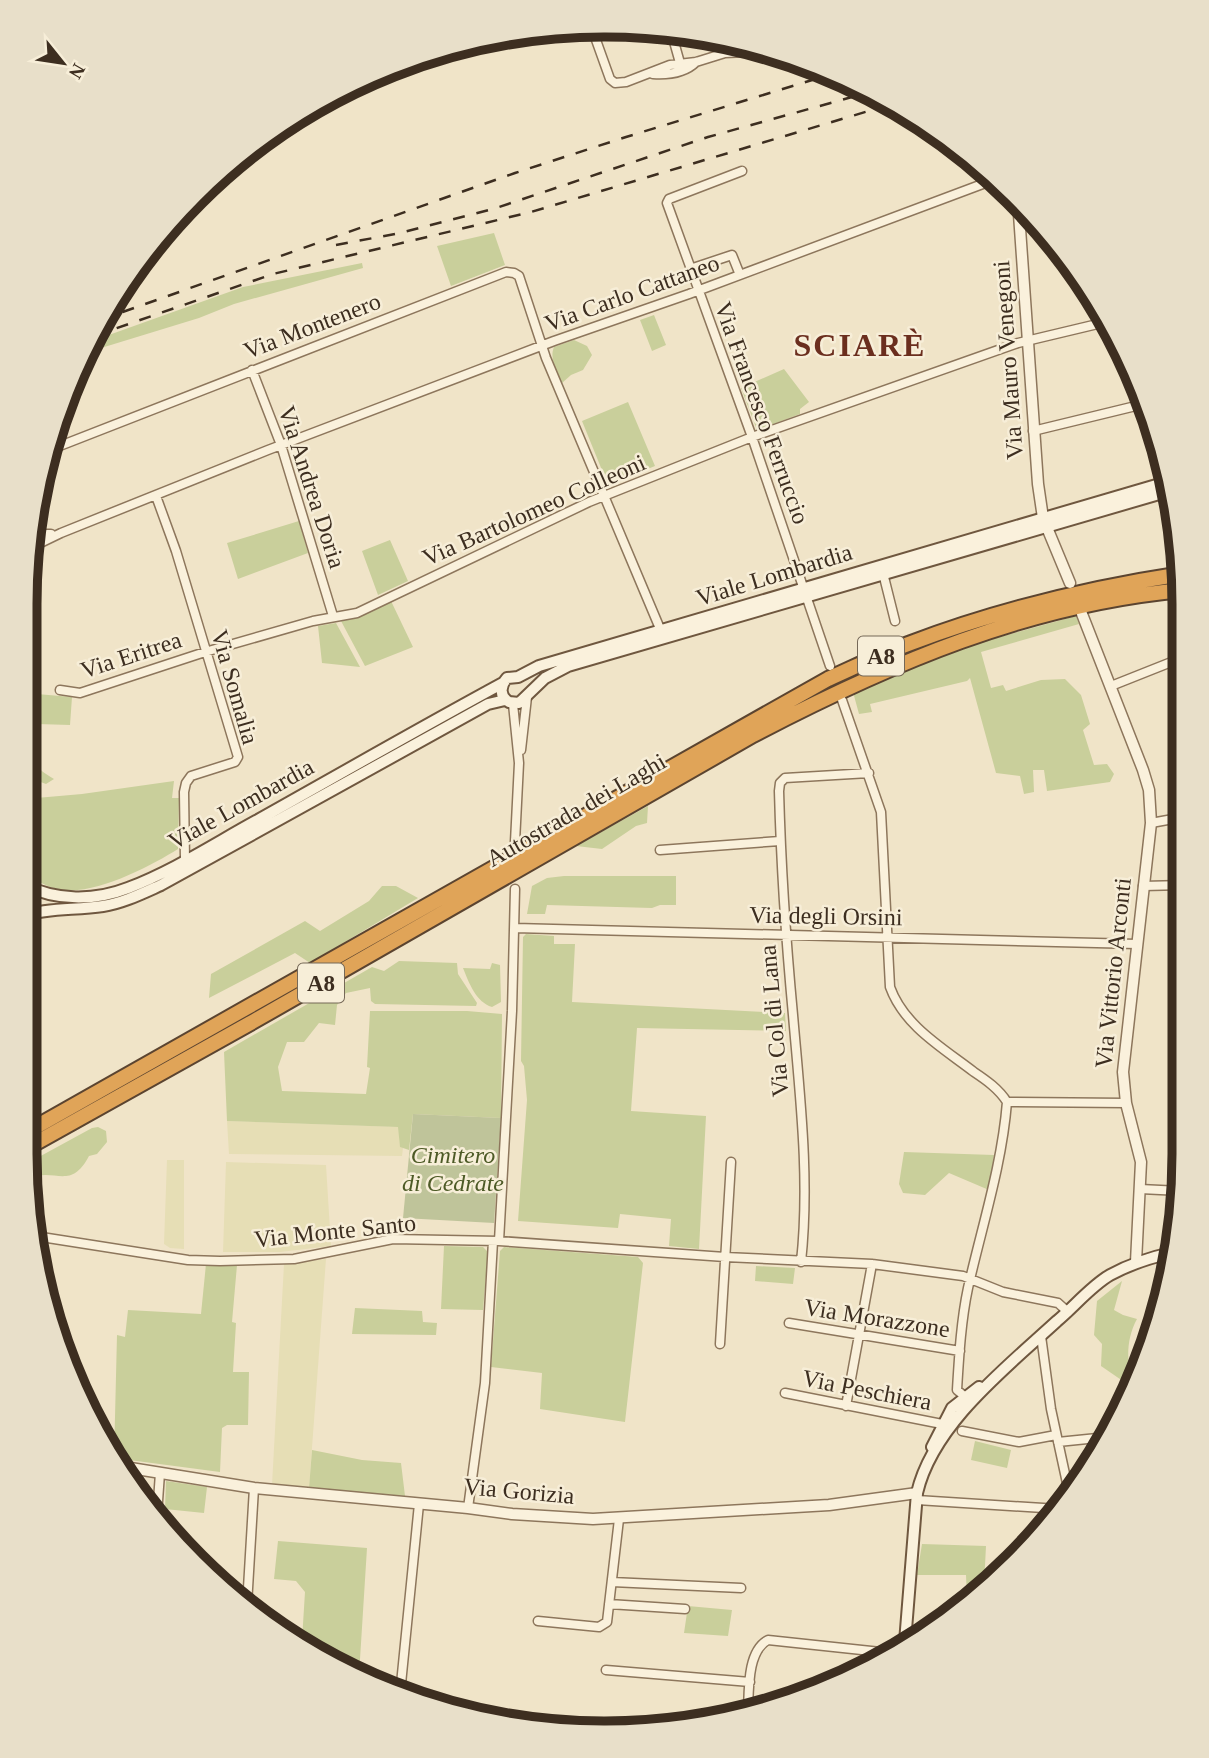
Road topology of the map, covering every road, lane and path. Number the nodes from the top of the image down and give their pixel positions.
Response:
1 (595, 37) edge
2 (674, 41) edge
3 (735, 53) edge
4 (696, 62) junction
5 (680, 63) junction
6 (650, 74) junction
7 (742, 171) dead end
8 (985, 183) edge
9 (1019, 217) edge
10 (690, 270) junction
11 (740, 275) junction
12 (697, 291) junction
13 (1098, 324) edge
14 (1027, 341) junction
15 (542, 346) junction
16 (252, 370) junction
17 (1136, 406) edge
18 (1033, 431) junction
19 (752, 437) junction
20 (281, 445) junction
21 (60, 446) edge
22 (1159, 485) edge
23 (1161, 493) edge
24 (156, 496) junction
25 (603, 496) junction
26 (1046, 523) junction
27 (61, 533) junction
28 (42, 534) edge
29 (41, 543) edge
30 (883, 573) junction
31 (1171, 577) edge
32 (1070, 583) dead end
33 (804, 591) junction
34 (1172, 593) edge
35 (1082, 614) dead end
36 (333, 616) junction
37 (895, 621) dead end
38 (661, 631) junction
39 (205, 652) junction
40 (1172, 662) edge
41 (830, 666) dead end
42 (518, 677) junction
43 (503, 683) junction
44 (1111, 686) junction
45 (60, 691) dead end
46 (527, 694) junction
47 (842, 700) dead end
48 (509, 702) junction
49 (519, 763) junction
50 (869, 773) junction
51 (1172, 819) edge
52 (1151, 823) junction
53 (780, 841) junction
54 (515, 842) dead end
55 (660, 850) dead end
56 (185, 860) junction
57 (1143, 886) junction
58 (1172, 886) edge
59 (514, 889) dead end
60 (37, 890) edge
61 (37, 911) edge
62 (514, 928) junction
63 (786, 933) junction
64 (887, 936) junction
65 (1137, 944) junction
66 (1007, 1102) junction
67 (1125, 1102) junction
68 (37, 1126) edge
69 (37, 1142) edge
70 (731, 1162) dead end
71 (1140, 1189) junction
72 (1171, 1191) edge
73 (44, 1237) edge
74 (496, 1241) junction
75 (1162, 1255) edge
76 (725, 1257) junction
77 (801, 1262) junction
78 (1136, 1262) junction
79 (872, 1264) junction
80 (970, 1281) junction
81 (1068, 1312) junction
82 (789, 1323) dead end
83 (858, 1335) junction
84 (1041, 1336) junction
85 (720, 1344) dead end
86 (960, 1351) junction
87 (785, 1393) dead end
88 (964, 1396) junction
89 (846, 1406) junction
90 (942, 1424) junction
91 (962, 1431) dead end
92 (1095, 1438) edge
93 (1057, 1439) junction
94 (132, 1468) edge
95 (160, 1473) junction
96 (924, 1473) junction
97 (1067, 1483) edge
98 (254, 1488) junction
99 (917, 1497) junction
100 (158, 1504) edge
101 (419, 1504) junction
102 (468, 1508) junction
103 (1048, 1508) edge
104 (619, 1519) junction
105 (612, 1582) junction
106 (741, 1588) dead end
107 (248, 1595) edge
108 (609, 1604) junction
109 (685, 1609) dead end
110 (538, 1622) dead end
111 (906, 1635) edge
112 (876, 1652) edge
113 (606, 1670) dead end
114 (750, 1682) junction
115 (401, 1683) edge
116 (749, 1703) edge

1 - 6 street
2 - 5 street
3 - 4 street
4 - 5 street
4 - 6 street
5 - 6 street
7 - 10 street, Via Francesco Ferruccio
8 - 11 street, Via Carlo Cattaneo
9 - 14 street, Via Mauro Venegoni
10 - 11 street
10 - 12 street, Via Francesco Ferruccio
11 - 12 street, Via Carlo Cattaneo
12 - 15 street, Via Carlo Cattaneo
12 - 19 street, Via Francesco Ferruccio
13 - 14 street, Via Bartolomeo Colleoni
14 - 18 street, Via Mauro Venegoni
14 - 19 street, Via Bartolomeo Colleoni
15 - 16 street, Via Montenero
15 - 20 street, Via Carlo Cattaneo
15 - 25 street
16 - 20 street, Via Andrea Doria
16 - 21 street, Via Montenero
17 - 18 street
18 - 26 street, Via Mauro Venegoni
19 - 25 street, Via Bartolomeo Colleoni
19 - 33 street, Via Francesco Ferruccio
20 - 24 street, Via Carlo Cattaneo
20 - 36 street, Via Andrea Doria
22 - 26 main road
23 - 26 main road
24 - 27 street, Via Carlo Cattaneo
24 - 39 street, Via Somalia
25 - 36 street, Via Bartolomeo Colleoni
25 - 38 street
26 - 30 main road, Viale Lombardia
26 - 32 street
26 - 33 main road, Viale Lombardia
27 - 28 street
27 - 29 street
30 - 33 main road, Viale Lombardia
30 - 37 street
31 - 68 highway, Autostrada dei Laghi / A8
33 - 38 main road, Viale Lombardia
33 - 41 street, Via Francesco Ferruccio
33 - 46 main road, Viale Lombardia
34 - 69 highway, Autostrada dei Laghi / A8
35 - 44 street, Via Vittorio Arconti
36 - 39 street, Via Eritrea
38 - 42 main road, Viale Lombardia
39 - 45 street, Via Eritrea
39 - 56 street, Via Somalia
40 - 44 street
42 - 43 main road
42 - 46 main road
43 - 48 main road
43 - 56 main road, Viale Lombardia
44 - 52 street, Via Vittorio Arconti
46 - 48 main road
46 - 49 street
47 - 50 street
48 - 49 street
48 - 61 main road, Viale Lombardia
49 - 54 street
50 - 53 street, Via Col di Lana
50 - 64 street
51 - 52 street
52 - 57 street, Via Vittorio Arconti
53 - 55 street
53 - 63 street, Via Col di Lana
56 - 60 main road, Viale Lombardia
57 - 58 street
57 - 65 street, Via Vittorio Arconti
59 - 62 street
62 - 63 street, Via degli Orsini
62 - 74 street
63 - 64 street, Via degli Orsini
63 - 77 street, Via Col di Lana
64 - 65 street, Via degli Orsini
64 - 66 street
65 - 67 street, Via Vittorio Arconti
66 - 67 street
66 - 80 street
67 - 71 street, Via Vittorio Arconti
70 - 76 street
71 - 72 street
71 - 78 street, Via Vittorio Arconti
73 - 74 street, Via Monte Santo
74 - 76 street, Via Monte Santo
74 - 102 street
75 - 78 main road
76 - 77 street, Via Monte Santo
76 - 85 street
77 - 79 street, Via Monte Santo
78 - 81 main road
79 - 80 street, Via Monte Santo
79 - 83 street
80 - 81 street, Via Monte Santo
80 - 86 street
81 - 84 main road
82 - 83 street, Via Morazzone
83 - 86 street, Via Morazzone
83 - 89 street
84 - 88 main road
84 - 93 street
86 - 88 street
87 - 89 street, Via Peschiera
88 - 90 main road
88 - 96 main road
89 - 90 street, Via Peschiera
90 - 96 main road
91 - 93 street
92 - 93 street
93 - 97 street
94 - 95 street, Via Gorizia
95 - 98 street, Via Gorizia
95 - 100 street
96 - 99 main road
98 - 101 street, Via Gorizia
98 - 107 street
99 - 103 street
99 - 104 street, Via Gorizia
99 - 111 main road
101 - 102 street, Via Gorizia
101 - 115 street
102 - 104 street, Via Gorizia
104 - 105 street
105 - 106 street
105 - 108 street
108 - 109 street
108 - 110 street
112 - 114 street
113 - 114 street
114 - 116 street

